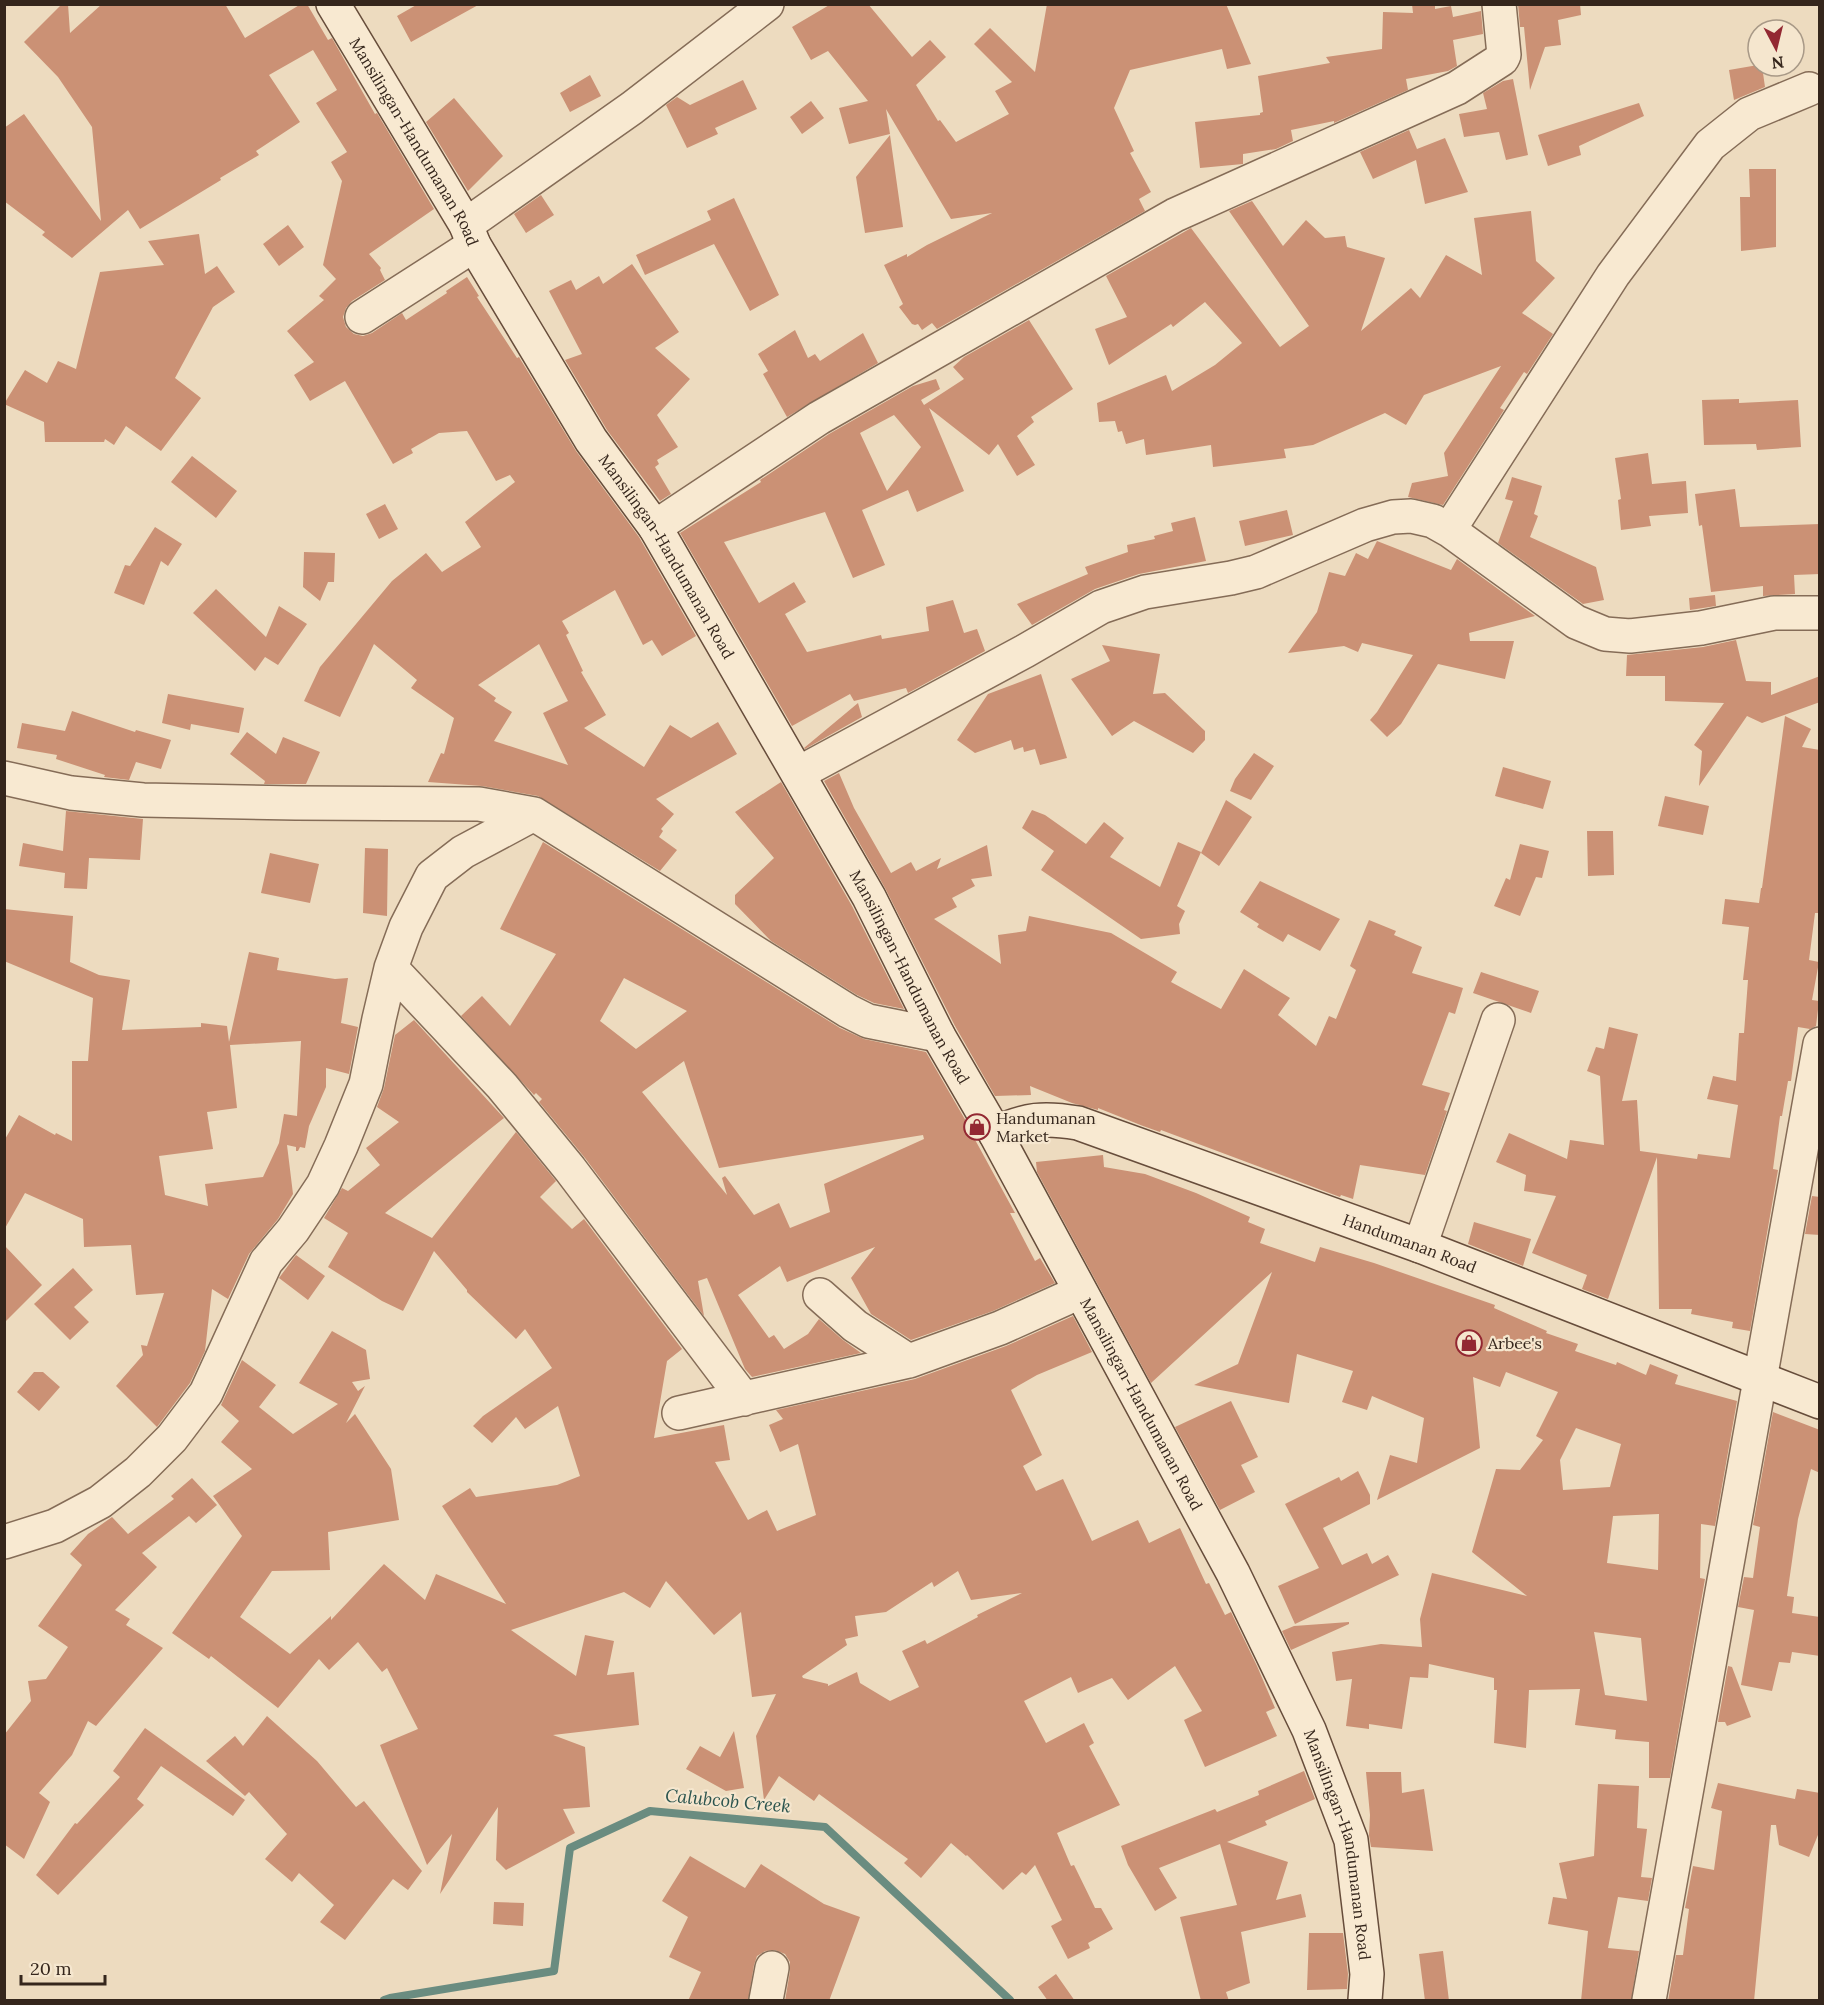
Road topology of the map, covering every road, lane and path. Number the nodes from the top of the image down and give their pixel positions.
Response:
1 (333, 4) edge
2 (767, 4) edge
3 (1499, 4) edge
4 (1809, 89) dead end
5 (470, 235) junction
6 (362, 317) dead end
7 (655, 527) junction
8 (1449, 530) junction
9 (1820, 614) edge
10 (799, 773) junction
11 (4, 778) edge
12 (534, 814) junction
13 (391, 968) junction
14 (1498, 1020) dead end
15 (938, 1035) junction
16 (1820, 1044) edge
17 (995, 1133) junction
18 (1420, 1246) junction
19 (1080, 1292) junction
20 (820, 1295) dead end
21 (909, 1361) junction
22 (1761, 1379) junction
23 (744, 1399) junction
24 (1820, 1402) edge
25 (678, 1413) dead end
26 (4, 1542) edge
27 (772, 1968) dead end
28 (766, 2001) edge
29 (1365, 2001) edge
30 (1649, 2001) edge

1 - 5 street, Mansilingan-Handumanan Road
2 - 5 street
3 - 7 street
4 - 8 street
5 - 6 street
5 - 7 street, Mansilingan-Handumanan Road
7 - 10 street, Mansilingan-Handumanan Road
8 - 9 street
8 - 10 street
10 - 15 street, Mansilingan-Handumanan Road
11 - 12 street
12 - 13 street
12 - 15 street
13 - 23 street
13 - 26 street
14 - 18 street
15 - 17 street, Mansilingan-Handumanan Road
16 - 22 street
17 - 18 street, Handumanan Road
17 - 19 street, Mansilingan-Handumanan Road
18 - 22 street, Handumanan Road
19 - 21 street
19 - 29 street, Mansilingan-Handumanan Road
20 - 21 street
21 - 23 street
22 - 24 street, Handumanan Road
22 - 30 street
23 - 25 street
27 - 28 street

